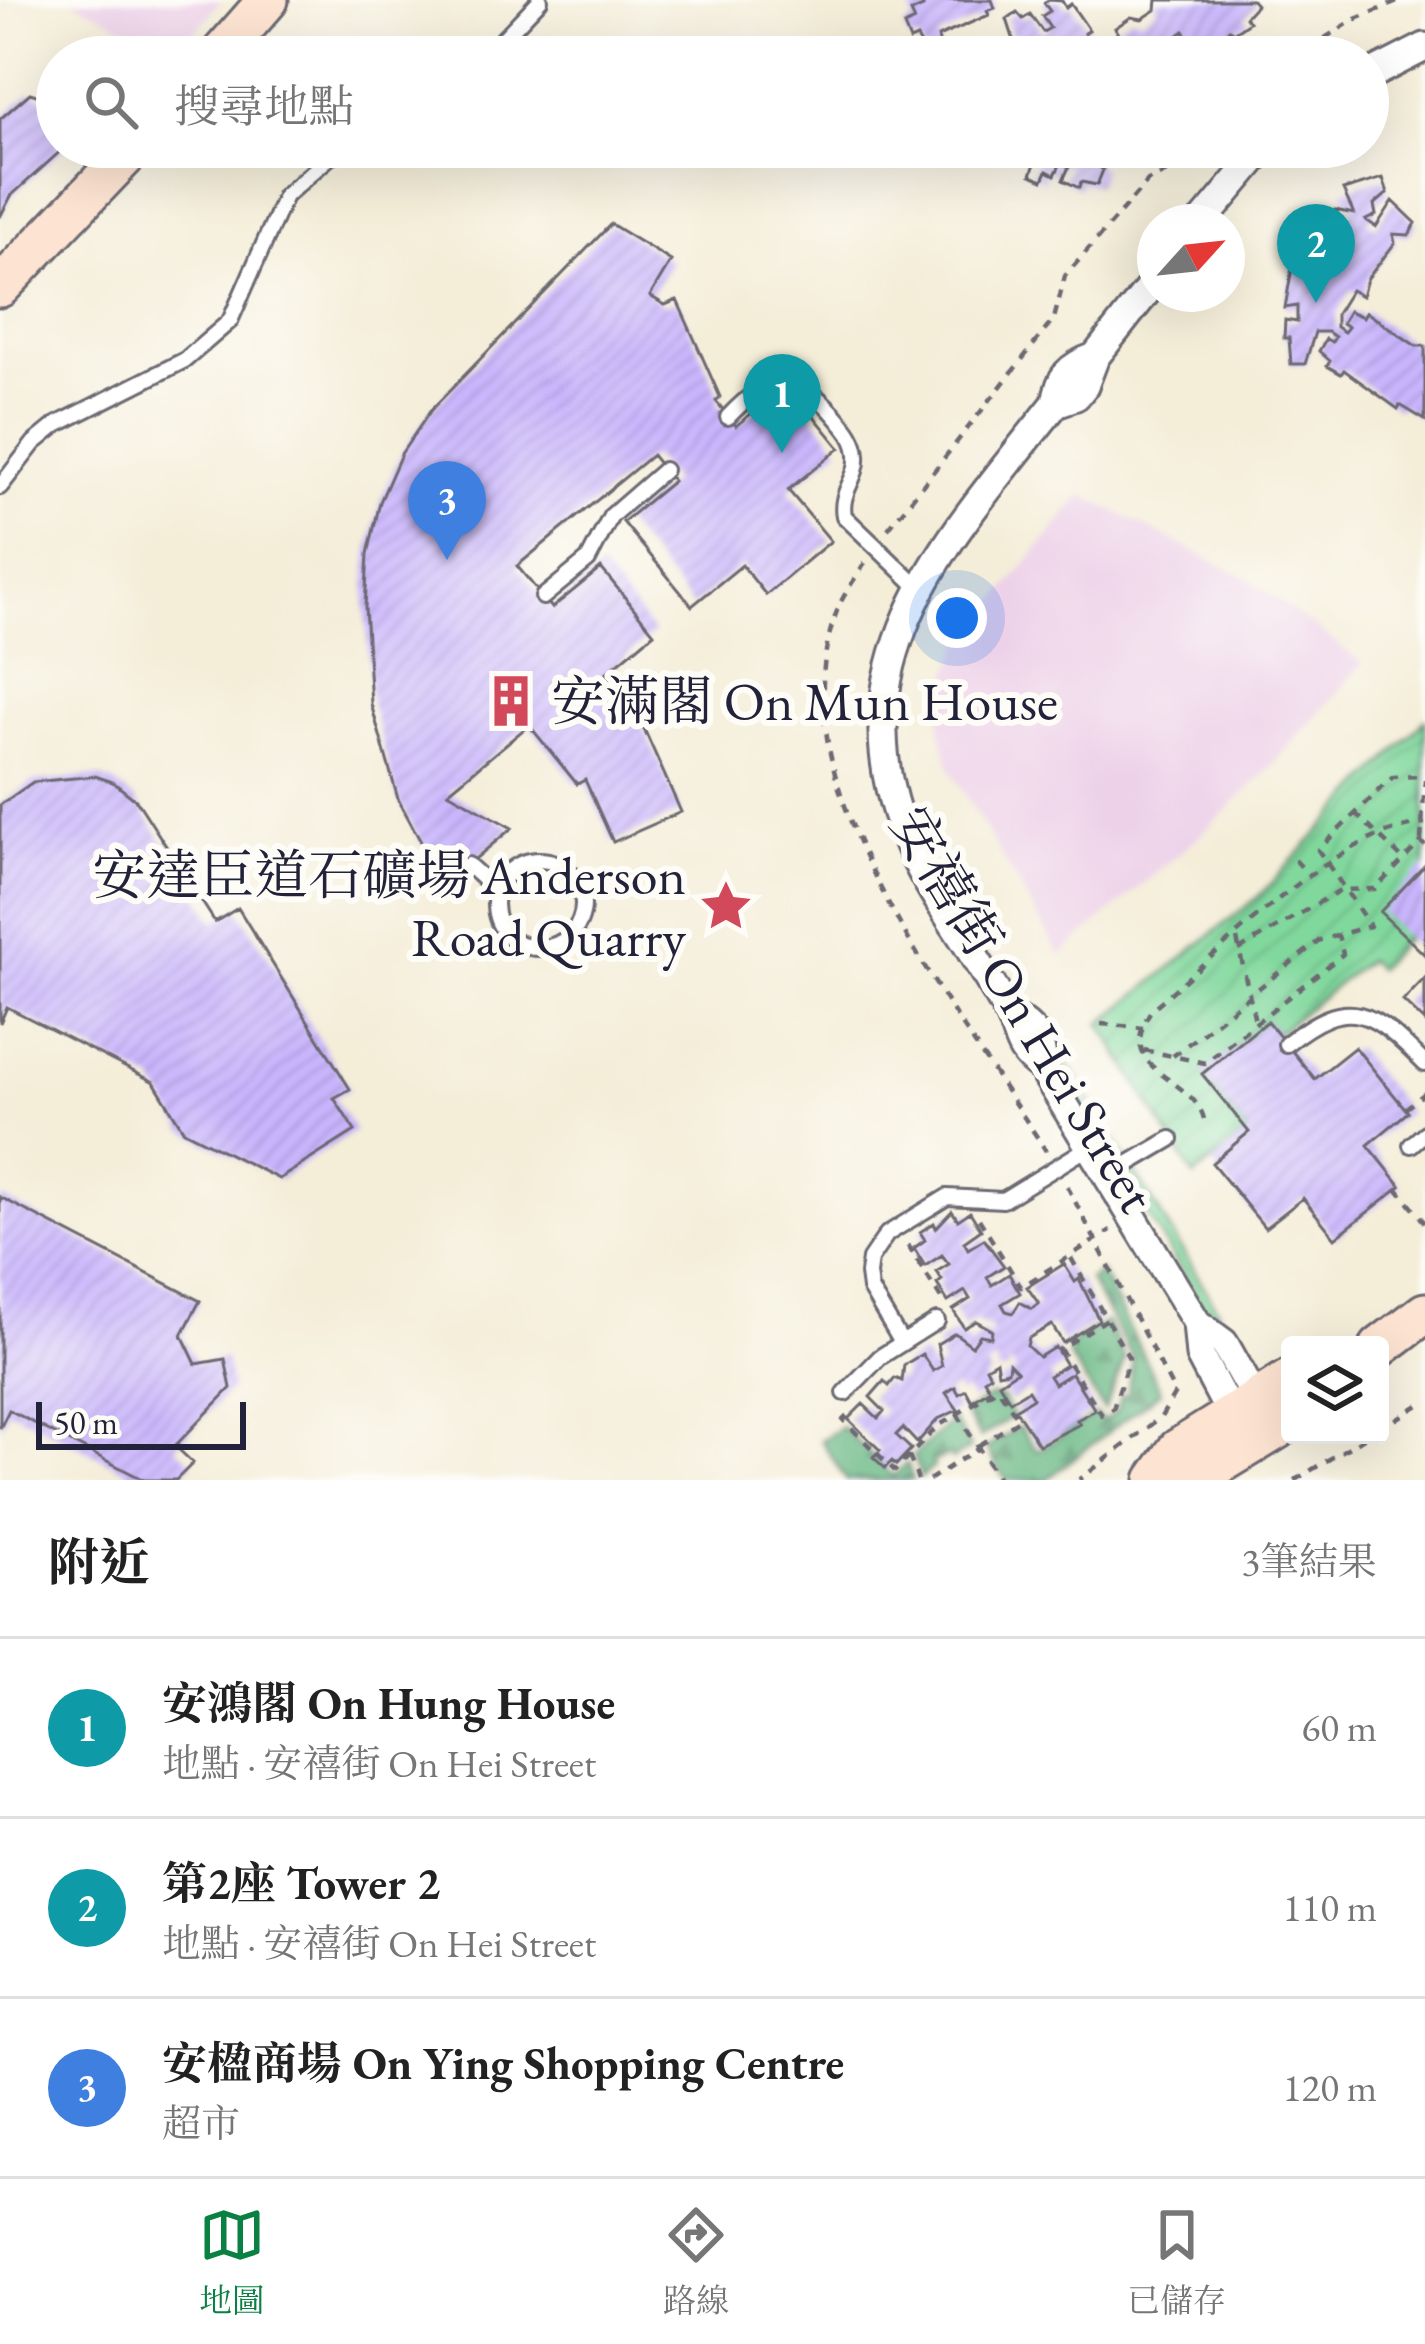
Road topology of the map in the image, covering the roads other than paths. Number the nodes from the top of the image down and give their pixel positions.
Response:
1 (268, 0) edge
2 (540, 0) edge
3 (236, 36) edge
4 (507, 36) edge
5 (1425, 47) edge
6 (1389, 65) edge
7 (114, 168) edge
8 (317, 168) edge
9 (1247, 168) edge
10 (1217, 204) edge
11 (0, 287) edge
12 (1137, 304) edge
13 (728, 417) dead end
14 (664, 470) dead end
15 (0, 487) edge
16 (918, 586) junction
17 (543, 597) dead end
18 (468, 865) dead end
19 (496, 890) junction
20 (1286, 1044) dead end
21 (1425, 1064) edge
22 (1425, 1132) edge
23 (1171, 1138) dead end
24 (1411, 1145) dead end
25 (1089, 1148) junction
26 (1106, 1177) junction
27 (1425, 1313) edge
28 (943, 1316) road end
29 (1389, 1341) edge
30 (902, 1343) junction
31 (845, 1393) dead end
32 (1265, 1415) edge
33 (1156, 1480) edge
34 (1183, 1480) edge

1 - 3 street
2 - 4 lane
5 - 6 street
7 - 11 street
8 - 15 lane
9 - 10 street
12 - 16 street, 安禧街 On Hei Street
13 - 16 lane
14 - 17 lane
16 - 25 street, 安禧街 On Hei Street
18 - 19 lane
19 - 19 lane
20 - 21 lane
22 - 24 lane
23 - 26 lane
25 - 26 street, 安禧街 On Hei Street
25 - 30 lane
26 - 32 street, 安禧街 On Hei Street
27 - 29 street
28 - 30 lane
30 - 31 lane
32 - 33 street
32 - 34 street

